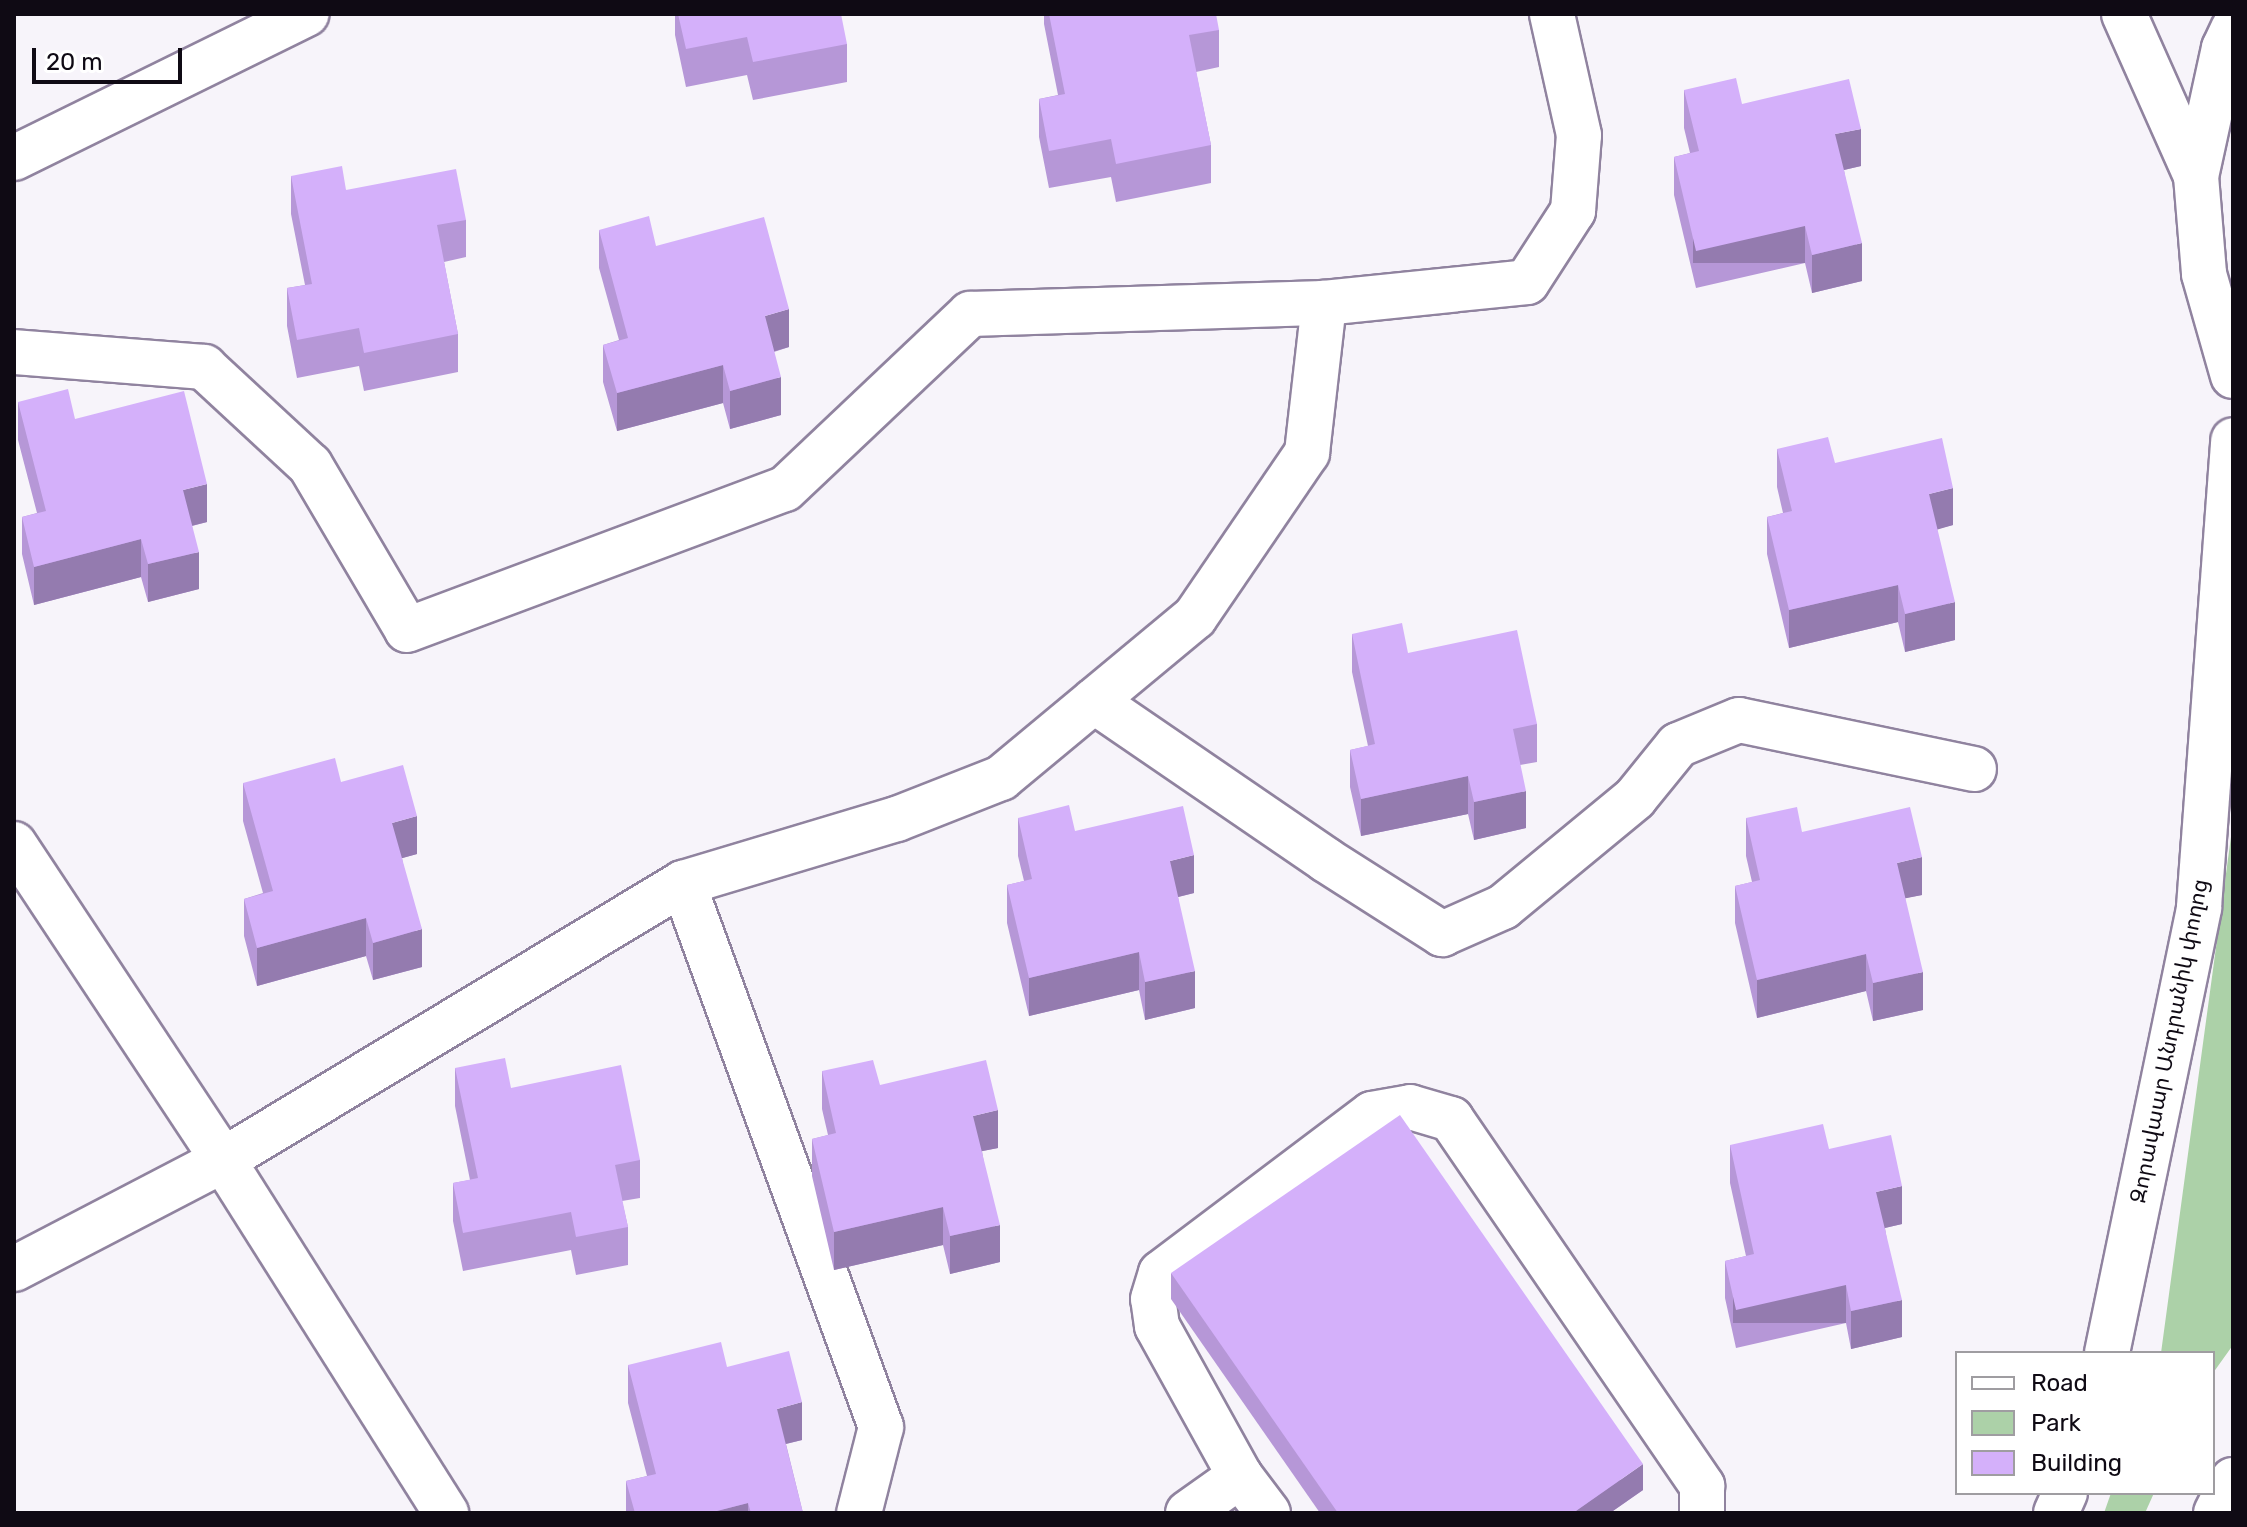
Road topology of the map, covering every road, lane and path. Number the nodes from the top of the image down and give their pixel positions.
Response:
1 (307, 14) edge
2 (1552, 14) edge
3 (2124, 14) edge
4 (2233, 29) edge
5 (14, 158) edge
6 (2196, 176) junction
7 (1324, 303) junction
8 (14, 352) edge
9 (2233, 376) edge
10 (2233, 440) edge
11 (1094, 701) junction
12 (1974, 769) dead end
13 (14, 844) edge
14 (683, 883) junction
15 (223, 1160) junction
16 (14, 1269) edge
17 (2107, 1351) edge
18 (1240, 1476) junction
19 (2233, 1480) edge
20 (446, 1513) edge
21 (859, 1513) edge
22 (1188, 1513) edge
23 (1268, 1513) edge
24 (1702, 1513) edge
25 (2216, 1513) edge

1 - 5 street
2 - 7 street
3 - 6 street
4 - 6 street
6 - 9 street
7 - 8 street
7 - 11 street
10 - 17 street, Զորավաար Անդրանիկ փողոց
11 - 12 street
11 - 14 street
13 - 15 street
14 - 15 street
14 - 21 street
15 - 16 street
15 - 20 street
18 - 22 street
18 - 23 street
18 - 24 street
19 - 25 street

